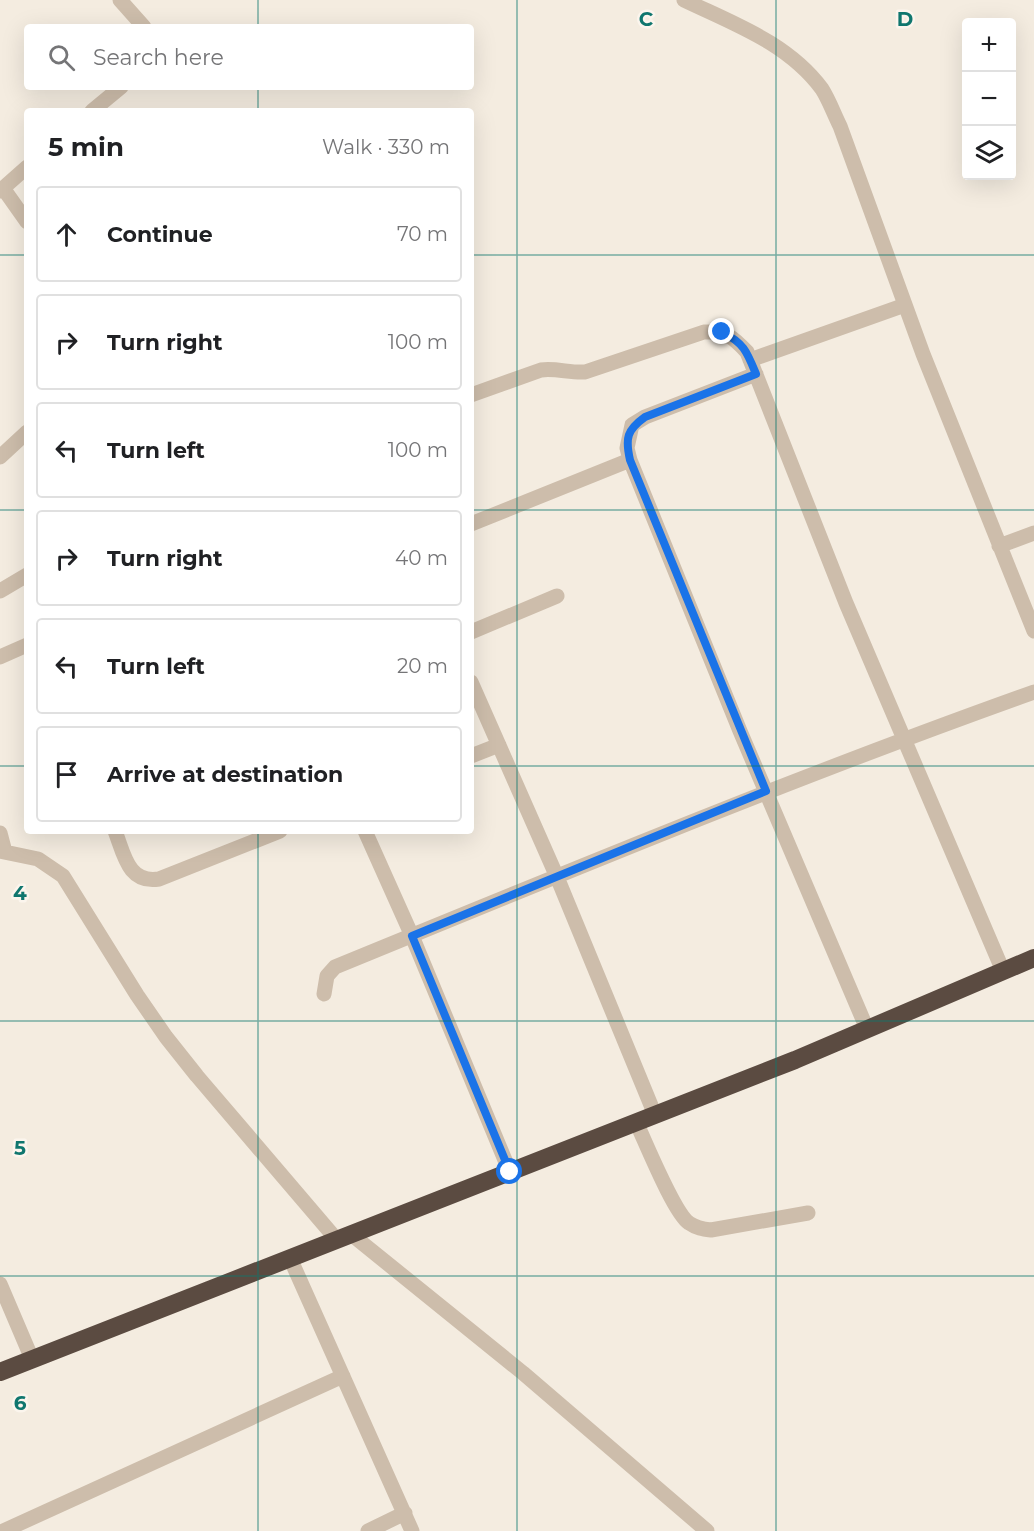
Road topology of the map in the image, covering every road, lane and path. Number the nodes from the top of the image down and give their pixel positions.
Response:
1 (120, 0) edge
2 (684, 0) edge
3 (141, 24) edge
4 (117, 90) edge
5 (96, 108) edge
6 (24, 170) edge
7 (1, 190) edge
8 (24, 218) edge
9 (904, 305) junction
10 (750, 360) junction
11 (756, 374) junction
12 (474, 394) edge
13 (24, 435) edge
14 (0, 457) edge
15 (630, 460) junction
16 (474, 523) edge
17 (1034, 533) edge
18 (999, 546) junction
19 (24, 577) edge
20 (0, 591) edge
21 (557, 596) dead end
22 (474, 631) edge
23 (1034, 631) edge
24 (24, 646) edge
25 (0, 657) edge
26 (474, 689) edge
27 (1034, 692) edge
28 (903, 739) junction
29 (499, 745) junction
30 (474, 755) edge
31 (766, 791) junction
32 (0, 833) edge
33 (116, 834) edge
34 (272, 834) edge
35 (366, 834) edge
36 (2, 852) edge
37 (557, 877) junction
38 (412, 936) junction
39 (1034, 957) edge
40 (1003, 971) junction
41 (324, 994) dead end
42 (867, 1029) junction
43 (655, 1115) junction
44 (636, 1122) junction
45 (510, 1172) junction
46 (808, 1213) dead end
47 (344, 1237) junction
48 (290, 1258) junction
49 (0, 1284) edge
50 (32, 1359) junction
51 (0, 1372) edge
52 (343, 1376) junction
53 (405, 1513) junction
54 (3, 1531) edge
55 (368, 1531) edge
56 (412, 1531) edge
57 (707, 1531) edge

1 - 3 street
2 - 9 street
4 - 5 street
6 - 7 street
7 - 8 street
9 - 10 street
9 - 18 street
10 - 11 street
10 - 12 street
11 - 15 street
11 - 28 street
13 - 14 street
15 - 16 street
15 - 31 street
17 - 18 street
18 - 23 street
19 - 20 street
21 - 22 street
24 - 25 street
26 - 29 street
27 - 28 street
28 - 31 street
28 - 40 street
29 - 30 street
29 - 37 street
31 - 37 street
31 - 42 street
32 - 36 street
33 - 34 street
35 - 38 street
36 - 47 street
37 - 38 street
37 - 43 street
38 - 41 street
38 - 45 street
39 - 40 highway
40 - 42 highway
42 - 43 highway
43 - 44 highway
44 - 45 highway
44 - 46 street
45 - 47 highway
47 - 48 highway
47 - 57 street
48 - 50 highway
48 - 52 street
49 - 50 street
50 - 51 highway
52 - 53 street
52 - 54 street
53 - 55 street
53 - 56 street

